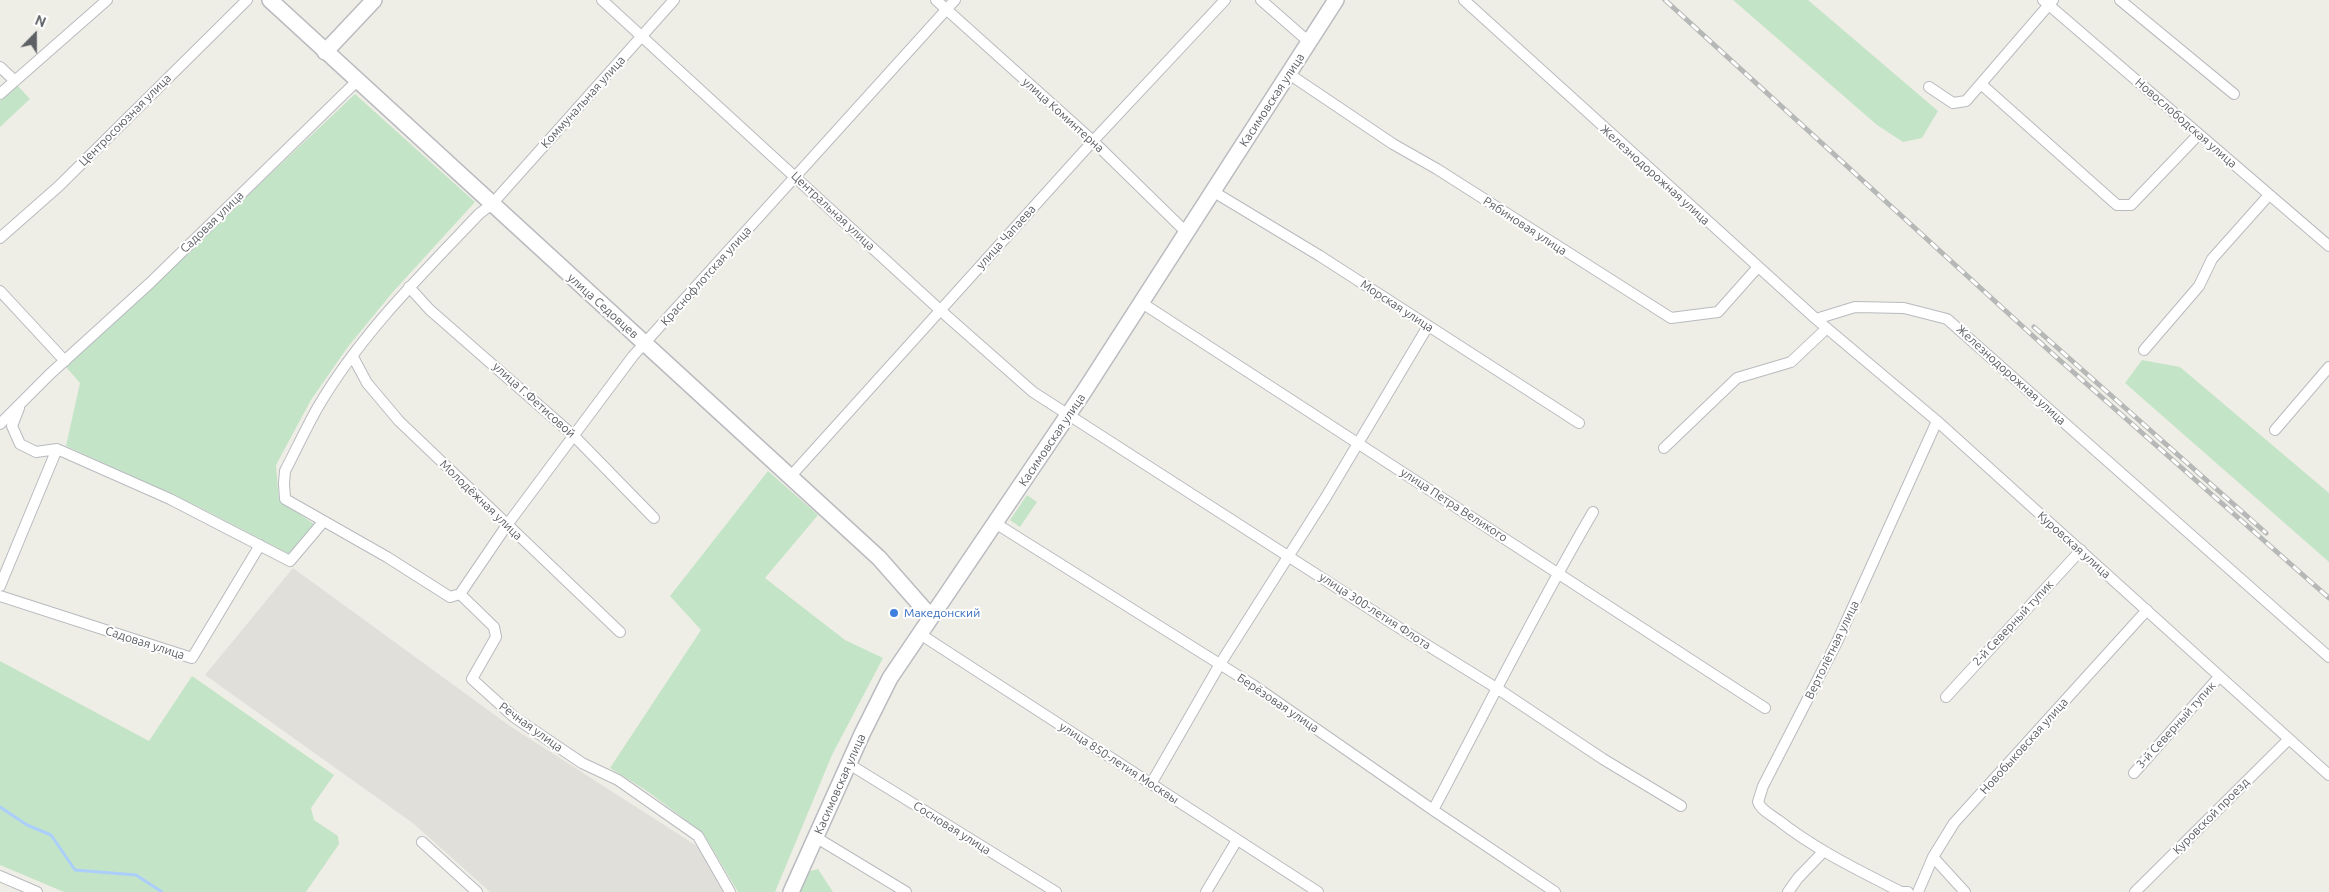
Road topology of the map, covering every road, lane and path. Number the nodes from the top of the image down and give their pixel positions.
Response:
1 (107, 0) edge
2 (247, 0) edge
3 (270, 0) edge
4 (374, 0) edge
5 (602, 0) edge
6 (674, 0) edge
7 (936, 0) edge
8 (955, 0) edge
9 (1225, 0) edge
10 (1260, 0) edge
11 (1336, 0) edge
12 (1464, 0) edge
13 (2120, 0) edge
14 (2048, 1) edge
15 (946, 9) junction
16 (642, 36) junction
17 (1310, 42) junction
18 (325, 52) junction
19 (0, 67) edge
20 (1289, 74) junction
21 (15, 81) junction
22 (357, 81) junction
23 (1981, 84) junction
24 (1929, 87) dead end
25 (0, 94) edge
26 (2234, 94) dead end
27 (2199, 134) junction
28 (1093, 141) junction
29 (795, 176) junction
30 (1214, 192) junction
31 (2269, 195) junction
32 (492, 204) junction
33 (1187, 233) junction
34 (0, 238) edge
35 (2329, 246) edge
36 (1758, 267) junction
37 (410, 287) junction
38 (0, 291) edge
39 (1142, 303) junction
40 (940, 310) junction
41 (1816, 318) junction
42 (1428, 326) junction
43 (1827, 328) junction
44 (645, 344) junction
45 (2144, 350) dead end
46 (353, 357) junction
47 (65, 361) junction
48 (2329, 367) edge
49 (19, 406) junction
50 (1068, 416) junction
51 (1937, 421) junction
52 (1578, 423) dead end
53 (0, 424) edge
54 (2275, 430) dead end
55 (574, 436) junction
56 (1358, 443) junction
57 (1664, 448) dead end
58 (57, 449) junction
59 (790, 477) junction
60 (1593, 512) dead end
61 (654, 518) dead end
62 (323, 522) junction
63 (995, 523) junction
64 (507, 525) junction
65 (260, 545) junction
66 (2081, 550) junction
67 (1289, 556) junction
68 (1557, 572) junction
69 (0, 586) edge
70 (460, 594) junction
71 (0, 596) edge
72 (2147, 610) junction
73 (931, 617) junction
74 (620, 632) dead end
75 (920, 634) junction
76 (2329, 657) edge
77 (1220, 664) junction
78 (2219, 677) junction
79 (1498, 689) junction
80 (1946, 697) dead end
81 (1765, 708) dead end
82 (2288, 740) junction
83 (849, 764) junction
84 (2134, 774) dead end
85 (2329, 774) edge
86 (1151, 784) junction
87 (1681, 806) dead end
88 (1433, 810) junction
89 (817, 838) junction
90 (1237, 840) junction
91 (422, 842) dead end
92 (1823, 852) junction
93 (1933, 857) junction
94 (0, 876) edge
95 (37, 892) edge
96 (478, 892) edge
97 (730, 892) edge
98 (791, 892) edge
99 (906, 892) edge
100 (1056, 892) edge
101 (1206, 892) edge
102 (1318, 892) edge
103 (1556, 892) edge
104 (1788, 892) edge
105 (1908, 892) edge
106 (1918, 892) edge
107 (1965, 892) edge
108 (2135, 892) edge

1 - 21 street
2 - 34 street, Центросоюзная улица
3 - 18 main road, улица Седовцев
4 - 18 main road
5 - 16 street, Центральная улица
6 - 16 street, Коммунальная улица
7 - 15 street, улица Коминтерна
8 - 15 street, Краснофлотская улица
9 - 28 street, улица Чапаева
10 - 17 street
11 - 17 main road, Касимовская улица
12 - 36 street, Железнодорожная улица
13 - 26 street
14 - 23 street
14 - 27 street, Новослободская улица
15 - 28 street, улица Коминтерна
15 - 29 street, Краснофлотская улица
16 - 29 street, Центральная улица
16 - 32 street, Коммунальная улица
17 - 20 main road, Касимовская улица
18 - 22 main road, улица Седовцев
19 - 21 street
20 - 30 main road, Касимовская улица
20 - 36 street, Рябиновая улица
21 - 25 street
22 - 32 main road, улица Седовцев
22 - 47 street, Садовая улица
23 - 24 street
23 - 27 street
27 - 31 street, Новослободская улица
28 - 33 street, улица Коминтерна
28 - 40 street, улица Чапаева
29 - 40 street, Центральная улица
29 - 44 street, Краснофлотская улица
30 - 33 main road, Касимовская улица
30 - 42 street, Морская улица
31 - 35 street, Новослободская улица
31 - 45 street
32 - 37 street, Коммунальная улица
32 - 44 main road, улица Седовцев
33 - 39 main road, Касимовская улица
36 - 41 street, Железнодорожная улица
37 - 46 street, Коммунальная улица
37 - 55 street, улица Г.Фетисовой
38 - 47 street
39 - 50 main road, Касимовская улица
39 - 56 street, улица Петра Великого
40 - 50 street, Центральная улица
40 - 59 street, улица Чапаева
41 - 43 street, Куровская улица
41 - 76 street, Железнодорожная улица
42 - 52 street, Морская улица
42 - 56 street
43 - 51 street, Куровская улица
43 - 57 street
44 - 55 street, Краснофлотская улица
44 - 59 main road, улица Седовцев
46 - 62 street, Коммунальная улица
46 - 64 street, Молодёжная улица
47 - 49 street, Садовая улица
48 - 54 street
49 - 53 street, Садовая улица
49 - 58 street
50 - 63 main road, Касимовская улица
50 - 67 street, улица 300-летия Флота
51 - 66 street, Куровская улица
51 - 92 street, Вертолётная улица
55 - 61 street, улица Г.Фетисовой
55 - 64 street, Краснофлотская улица
56 - 67 street
56 - 68 street, улица Петра Великого
58 - 65 street
58 - 69 street
59 - 73 main road, улица Седовцев
60 - 68 street
62 - 65 street
62 - 70 street
63 - 73 main road, Касимовская улица
63 - 77 street, Берёзовая улица
64 - 70 street, Краснофлотская улица
64 - 74 street, Молодёжная улица
65 - 71 street, Садовая улица
66 - 72 street, Куровская улица
66 - 80 street, 2-й Северный тупик
67 - 77 street
67 - 79 street, улица 300-летия Флота
68 - 79 street
68 - 81 street, улица Петра Великого
70 - 97 street, Речная улица
72 - 78 street, Куровская улица
72 - 93 street, Новобыковская улица
73 - 75 main road, Касимовская улица
75 - 83 main road, Касимовская улица
75 - 86 street, улица 850-летия Москвы
77 - 86 street
77 - 88 street, Берёзовая улица
78 - 82 street, Куровская улица
78 - 84 street, 3-й Северный тупик
79 - 87 street, улица 300-летия Флота
79 - 88 street
82 - 85 street, Куровская улица
82 - 108 street, Куровской проезд
83 - 89 main road, Касимовская улица
83 - 100 street, Сосновая улица
86 - 90 street, улица 850-летия Москвы
88 - 103 street, Берёзовая улица
89 - 98 main road, Касимовская улица
89 - 99 street
90 - 101 street
90 - 102 street, улица 850-летия Москвы
91 - 96 street
92 - 104 street
92 - 105 street, Вертолётная улица
93 - 106 street, Новобыковская улица
93 - 107 street
94 - 95 street

